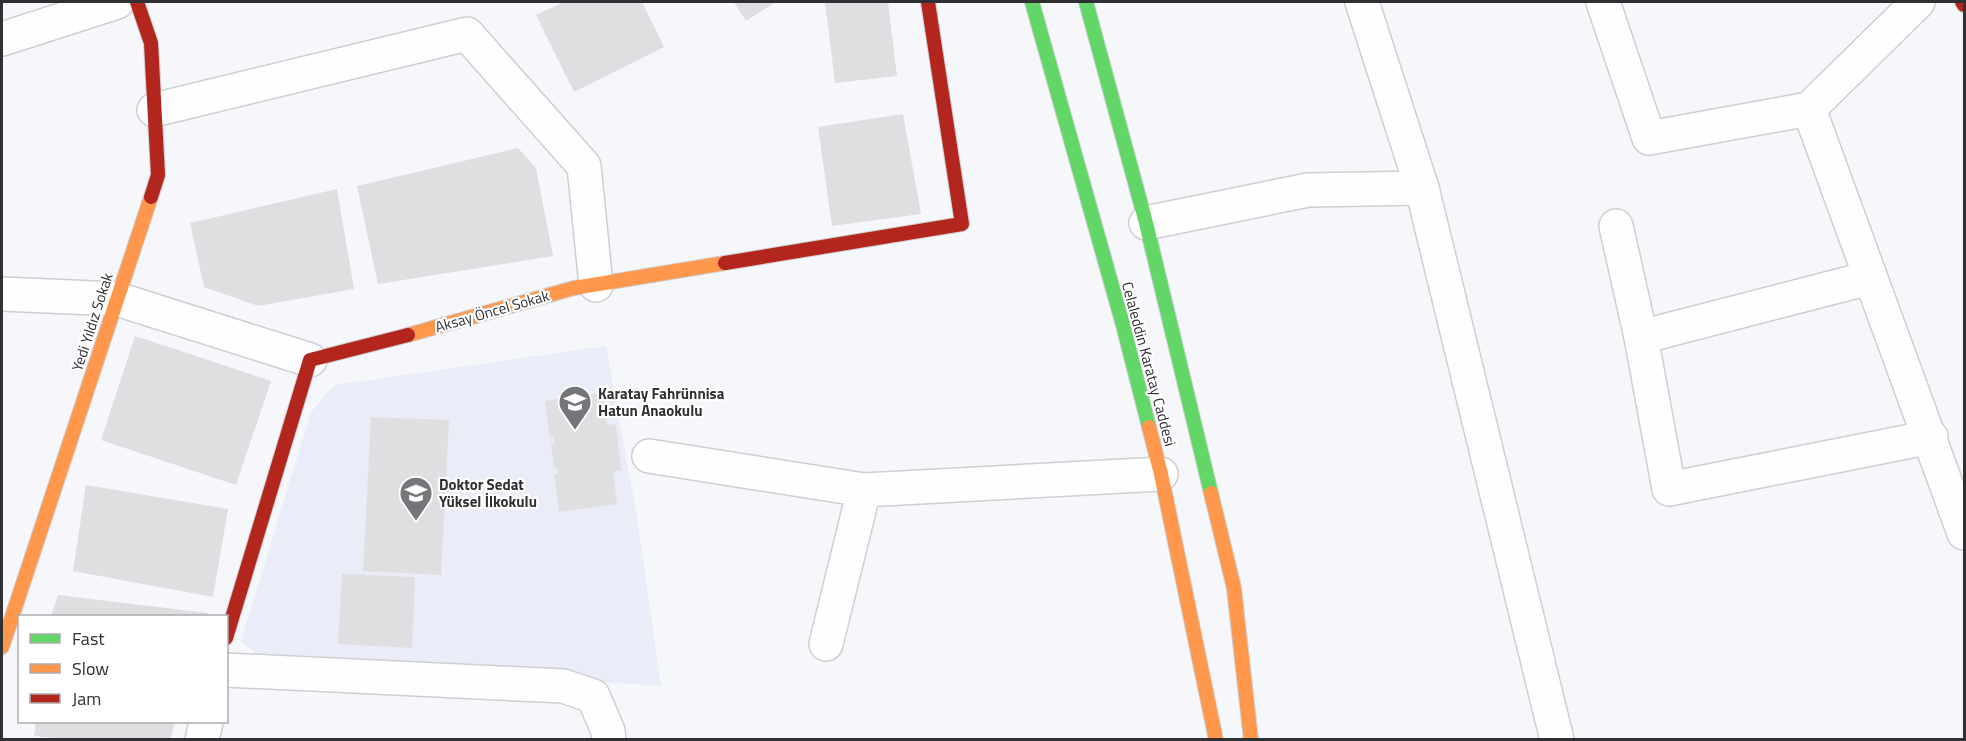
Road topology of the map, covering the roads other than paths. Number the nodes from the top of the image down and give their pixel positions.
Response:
1 (117, 2) edge
2 (137, 2) edge
3 (928, 2) edge
4 (1032, 2) edge
5 (1086, 2) edge
6 (1362, 2) edge
7 (1602, 2) edge
8 (1918, 2) edge
9 (2, 39) edge
10 (1809, 109) junction
11 (154, 110) junction
12 (1422, 188) junction
13 (1146, 223) junction
14 (1616, 226) dead end
15 (1869, 278) junction
16 (596, 285) junction
17 (2, 294) edge
18 (117, 300) junction
19 (1641, 337) junction
20 (309, 360) junction
21 (1931, 437) junction
22 (649, 456) dead end
23 (1161, 474) junction
24 (864, 490) junction
25 (1965, 533) edge
26 (228, 631) edge
27 (826, 644) dead end
28 (2, 647) edge
29 (228, 670) edge
30 (206, 723) edge
31 (202, 740) edge
32 (609, 740) edge
33 (1216, 740) edge
34 (1251, 740) edge
35 (1557, 740) edge

1 - 9 street
2 - 11 street, Yedi Yıldız Sokak
3 - 16 street, Aksay Öncel Sokak
4 - 23 street, Celaleddin Karatay Caddesi
5 - 13 street, Celaleddin Karatay Caddesi
6 - 12 street
7 - 10 street
8 - 10 street
10 - 15 street
11 - 16 street
11 - 18 street, Yedi Yıldız Sokak
12 - 13 street
12 - 35 street
13 - 34 street, Celaleddin Karatay Caddesi
14 - 19 street
15 - 19 street
15 - 21 street
16 - 20 street, Aksay Öncel Sokak
17 - 18 street
18 - 20 street
18 - 28 street, Yedi Yıldız Sokak
19 - 21 street
20 - 26 street
21 - 25 street
22 - 24 street
23 - 24 street
23 - 33 street, Celaleddin Karatay Caddesi
24 - 27 street
29 - 32 street
30 - 31 street

